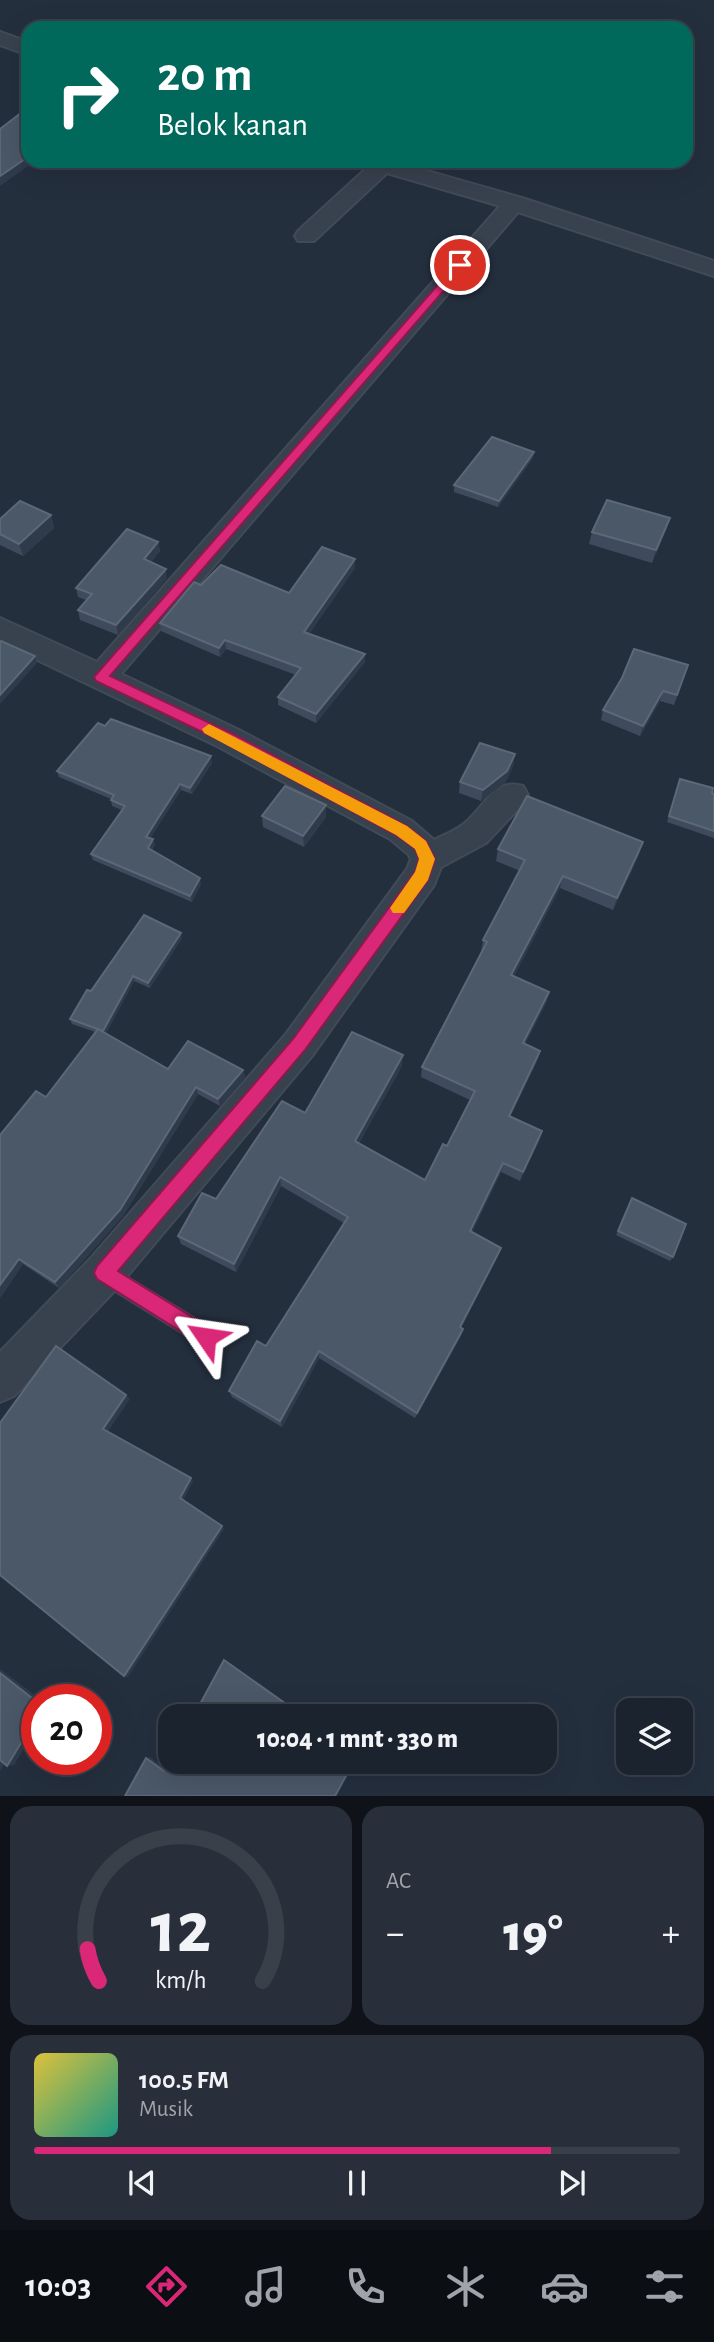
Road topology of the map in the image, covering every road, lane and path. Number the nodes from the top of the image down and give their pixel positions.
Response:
1 (2, 41) edge
2 (21, 47) edge
3 (376, 168) edge
4 (514, 203) junction
5 (306, 236) dead end
6 (714, 269) edge
7 (0, 629) edge
8 (101, 677) junction
9 (512, 795) dead end
10 (427, 859) junction
11 (104, 1273) junction
12 (206, 1337) dead end
13 (0, 1382) edge

1 - 2 street
3 - 4 street
3 - 5 street
4 - 6 street
4 - 8 street
7 - 8 street
8 - 10 street
9 - 10 street
10 - 11 street
11 - 12 lane
11 - 13 street

